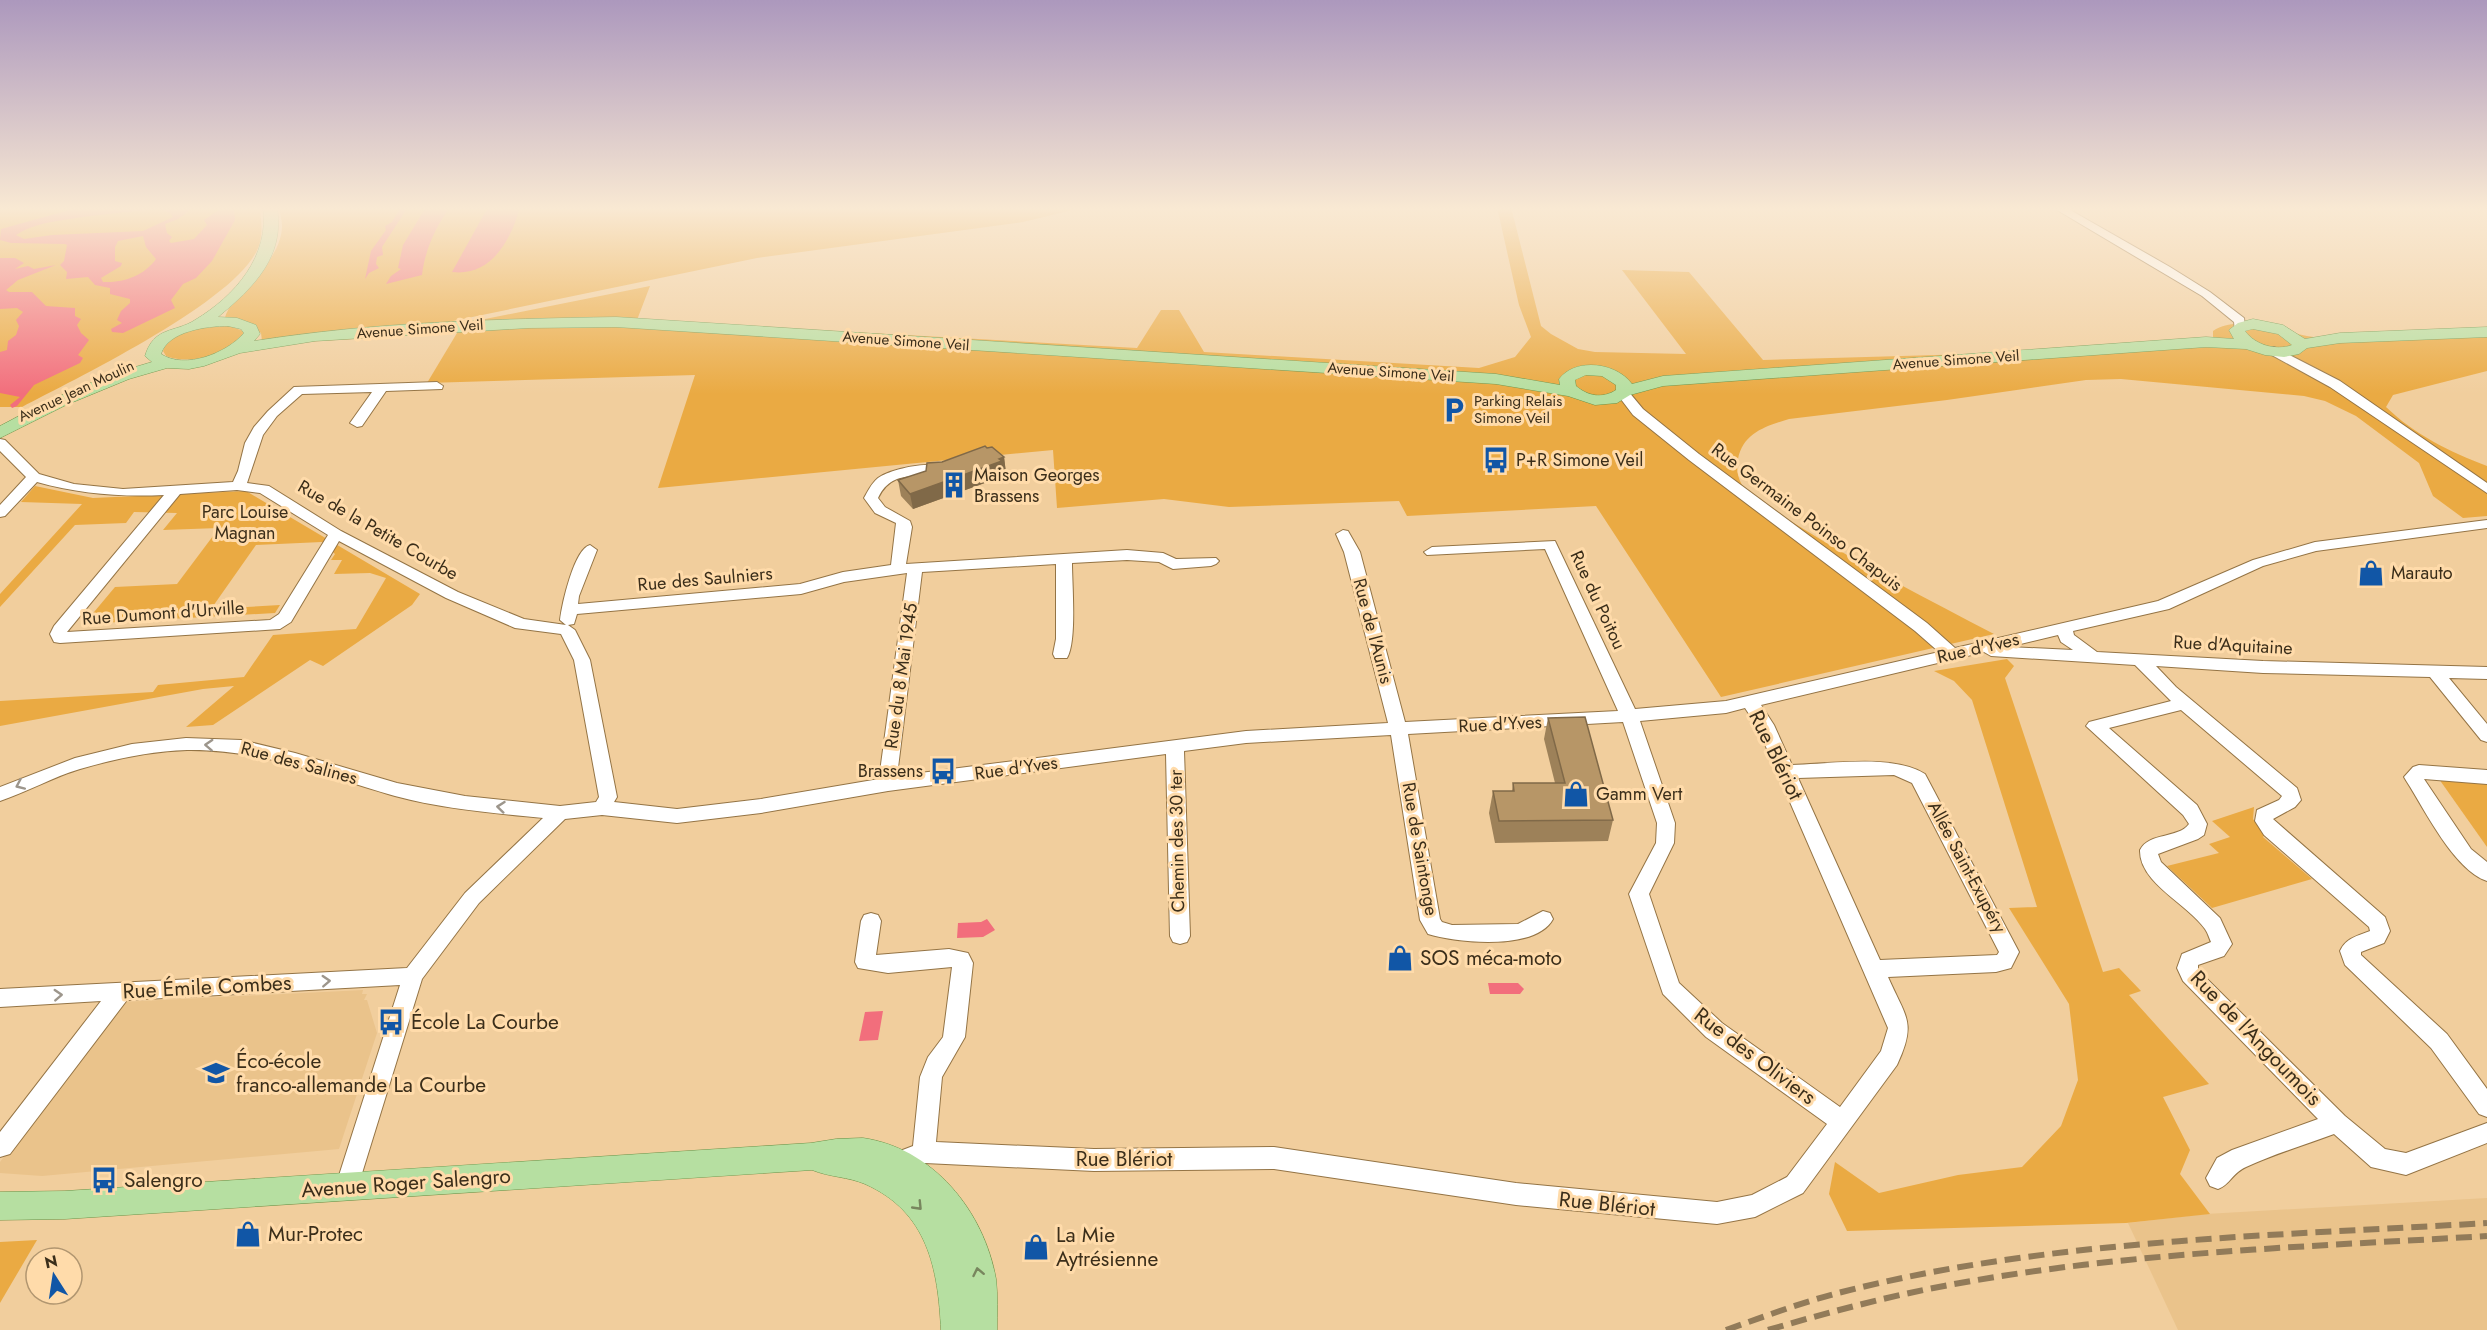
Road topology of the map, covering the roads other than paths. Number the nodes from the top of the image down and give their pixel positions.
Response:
1 (256, 269) edge
2 (2166, 269) edge
3 (241, 290) junction
4 (2228, 311) junction
5 (235, 322) junction
6 (200, 324) junction
7 (2258, 324) junction
8 (2282, 330) junction
9 (2487, 332) edge
10 (252, 334) junction
11 (2242, 335) junction
12 (315, 336) junction
13 (2340, 338) junction
14 (2298, 347) junction
15 (236, 349) junction
16 (2274, 351) junction
17 (160, 360) junction
18 (1570, 384) junction
19 (2335, 384) junction
20 (437, 386) dead end
21 (1621, 387) junction
22 (380, 390) junction
23 (1600, 400) junction
24 (1638, 412) junction
25 (357, 423) dead end
26 (0, 427) edge
27 (0, 433) edge
28 (0, 443) edge
29 (935, 469) edge
30 (34, 477) junction
31 (237, 486) junction
32 (2487, 489) edge
33 (175, 491) junction
34 (0, 513) edge
35 (2487, 524) edge
36 (336, 534) junction
37 (1343, 534) dead end
38 (590, 550) dead end
39 (1432, 552) dead end
40 (1064, 559) junction
41 (1211, 561) dead end
42 (915, 568) junction
43 (898, 569) junction
44 (570, 610) junction
45 (2064, 628) junction
46 (567, 630) junction
47 (2043, 633) junction
48 (1978, 648) junction
49 (1061, 654) dead end
50 (1952, 654) junction
51 (2067, 656) junction
52 (2092, 656) junction
53 (2139, 659) junction
54 (2435, 672) junction
55 (2487, 673) edge
56 (1750, 702) junction
57 (2184, 703) junction
58 (1629, 716) junction
59 (1398, 729) junction
60 (2487, 736) edge
61 (1175, 746) junction
62 (1785, 771) junction
63 (2487, 777) edge
64 (888, 784) junction
65 (0, 794) edge
66 (602, 808) junction
67 (560, 813) junction
68 (2487, 873) edge
69 (1543, 919) dead end
70 (871, 921) dead end
71 (1180, 936) dead end
72 (1875, 969) junction
73 (413, 976) junction
74 (121, 992) junction
75 (0, 998) edge
76 (2487, 1107) edge
77 (1843, 1122) junction
78 (2337, 1123) junction
79 (2487, 1133) edge
80 (3, 1147) dead end
81 (897, 1162) junction
82 (2218, 1178) dead end
83 (347, 1188) junction
84 (0, 1206) edge
85 (957, 1330) edge
86 (981, 1330) edge

1 - 3 main road
2 - 4 street
3 - 5 main road
3 - 6 main road
4 - 7 street
4 - 11 street
5 - 6 main road
5 - 10 main road
6 - 17 main road
7 - 8 main road
7 - 11 main road
8 - 13 main road
8 - 14 main road
9 - 13 main road
10 - 12 main road, Avenue Simone Veil
10 - 15 main road
11 - 16 main road
11 - 21 main road, Avenue Simone Veil
12 - 15 main road, Avenue Simone Veil
12 - 18 main road, Avenue Simone Veil
13 - 14 main road
14 - 16 main road
14 - 19 street
15 - 17 main road, Avenue Simone Veil
16 - 19 street
17 - 26 main road, Avenue Jean Moulin
17 - 27 main road, Avenue Jean Moulin
18 - 21 main road
18 - 23 main road
19 - 32 street
20 - 22 street
21 - 23 main road, Avenue Simone Veil
21 - 24 street, Rue Germaine Poinso Chapuis
22 - 25 street
22 - 31 street
23 - 24 street, Rue Germaine Poinso Chapuis
24 - 50 street, Rue Germaine Poinso Chapuis
28 - 30 street
29 - 43 street
30 - 33 street, Rue de la Petite Courbe
30 - 34 street
31 - 33 street, Rue de la Petite Courbe
31 - 36 street, Rue de la Petite Courbe
33 - 36 street, Rue Dumont d'Urville
35 - 45 street, Rue d'Yves
36 - 46 street, Rue de la Petite Courbe
37 - 59 street, Rue de l'Aunis
38 - 44 street
39 - 58 street, Rue du Poitou
40 - 41 street
40 - 42 street
40 - 49 street
42 - 43 street
42 - 64 street, Rue du 8 Mai 1945
43 - 44 street, Rue des Saulniers
44 - 46 street
45 - 47 street, Rue d'Yves
45 - 52 street
46 - 66 street
47 - 48 street, Rue d'Yves
47 - 51 street
48 - 50 street, Rue d'Yves
48 - 51 street, Rue d'Aquitaine
50 - 56 street, Rue d'Yves
51 - 52 street, Rue d'Aquitaine
52 - 53 street, Rue d'Aquitaine
53 - 54 street, Rue d'Aquitaine
53 - 57 street
54 - 55 street, Rue d'Aquitaine
54 - 60 street
56 - 58 street, Rue d'Yves
56 - 62 street, Rue Blériot
57 - 76 street
57 - 78 street, Rue de l'Angoumois
58 - 59 street, Rue d'Yves
58 - 77 street, Rue des Oliviers
59 - 61 street, Rue d'Yves
59 - 69 street, Rue de Saintonge
61 - 64 street, Rue d'Yves
61 - 71 street, Chemin des 30 ter
62 - 72 street, Rue Blériot
62 - 72 street, Allée Saint-Exupéry
63 - 68 street
64 - 66 street, Rue d'Yves
67 -> 65 street, Rue des Salines
66 - 67 street, Rue des Salines
67 - 73 street
70 - 81 street
72 - 77 street, Rue Blériot
74 -> 73 street, Rue Émile Combes
73 - 83 street
75 -> 74 street, Rue Émile Combes
74 - 80 street
77 - 81 street, Rue Blériot
78 - 79 street, Rue de l'Angoumois
78 - 82 street
81 - 83 main road, Avenue Roger Salengro
81 -> 85 main road, Avenue Roger Salengro
86 -> 81 main road, Avenue Roger Salengro
83 - 84 main road, Avenue Roger Salengro

